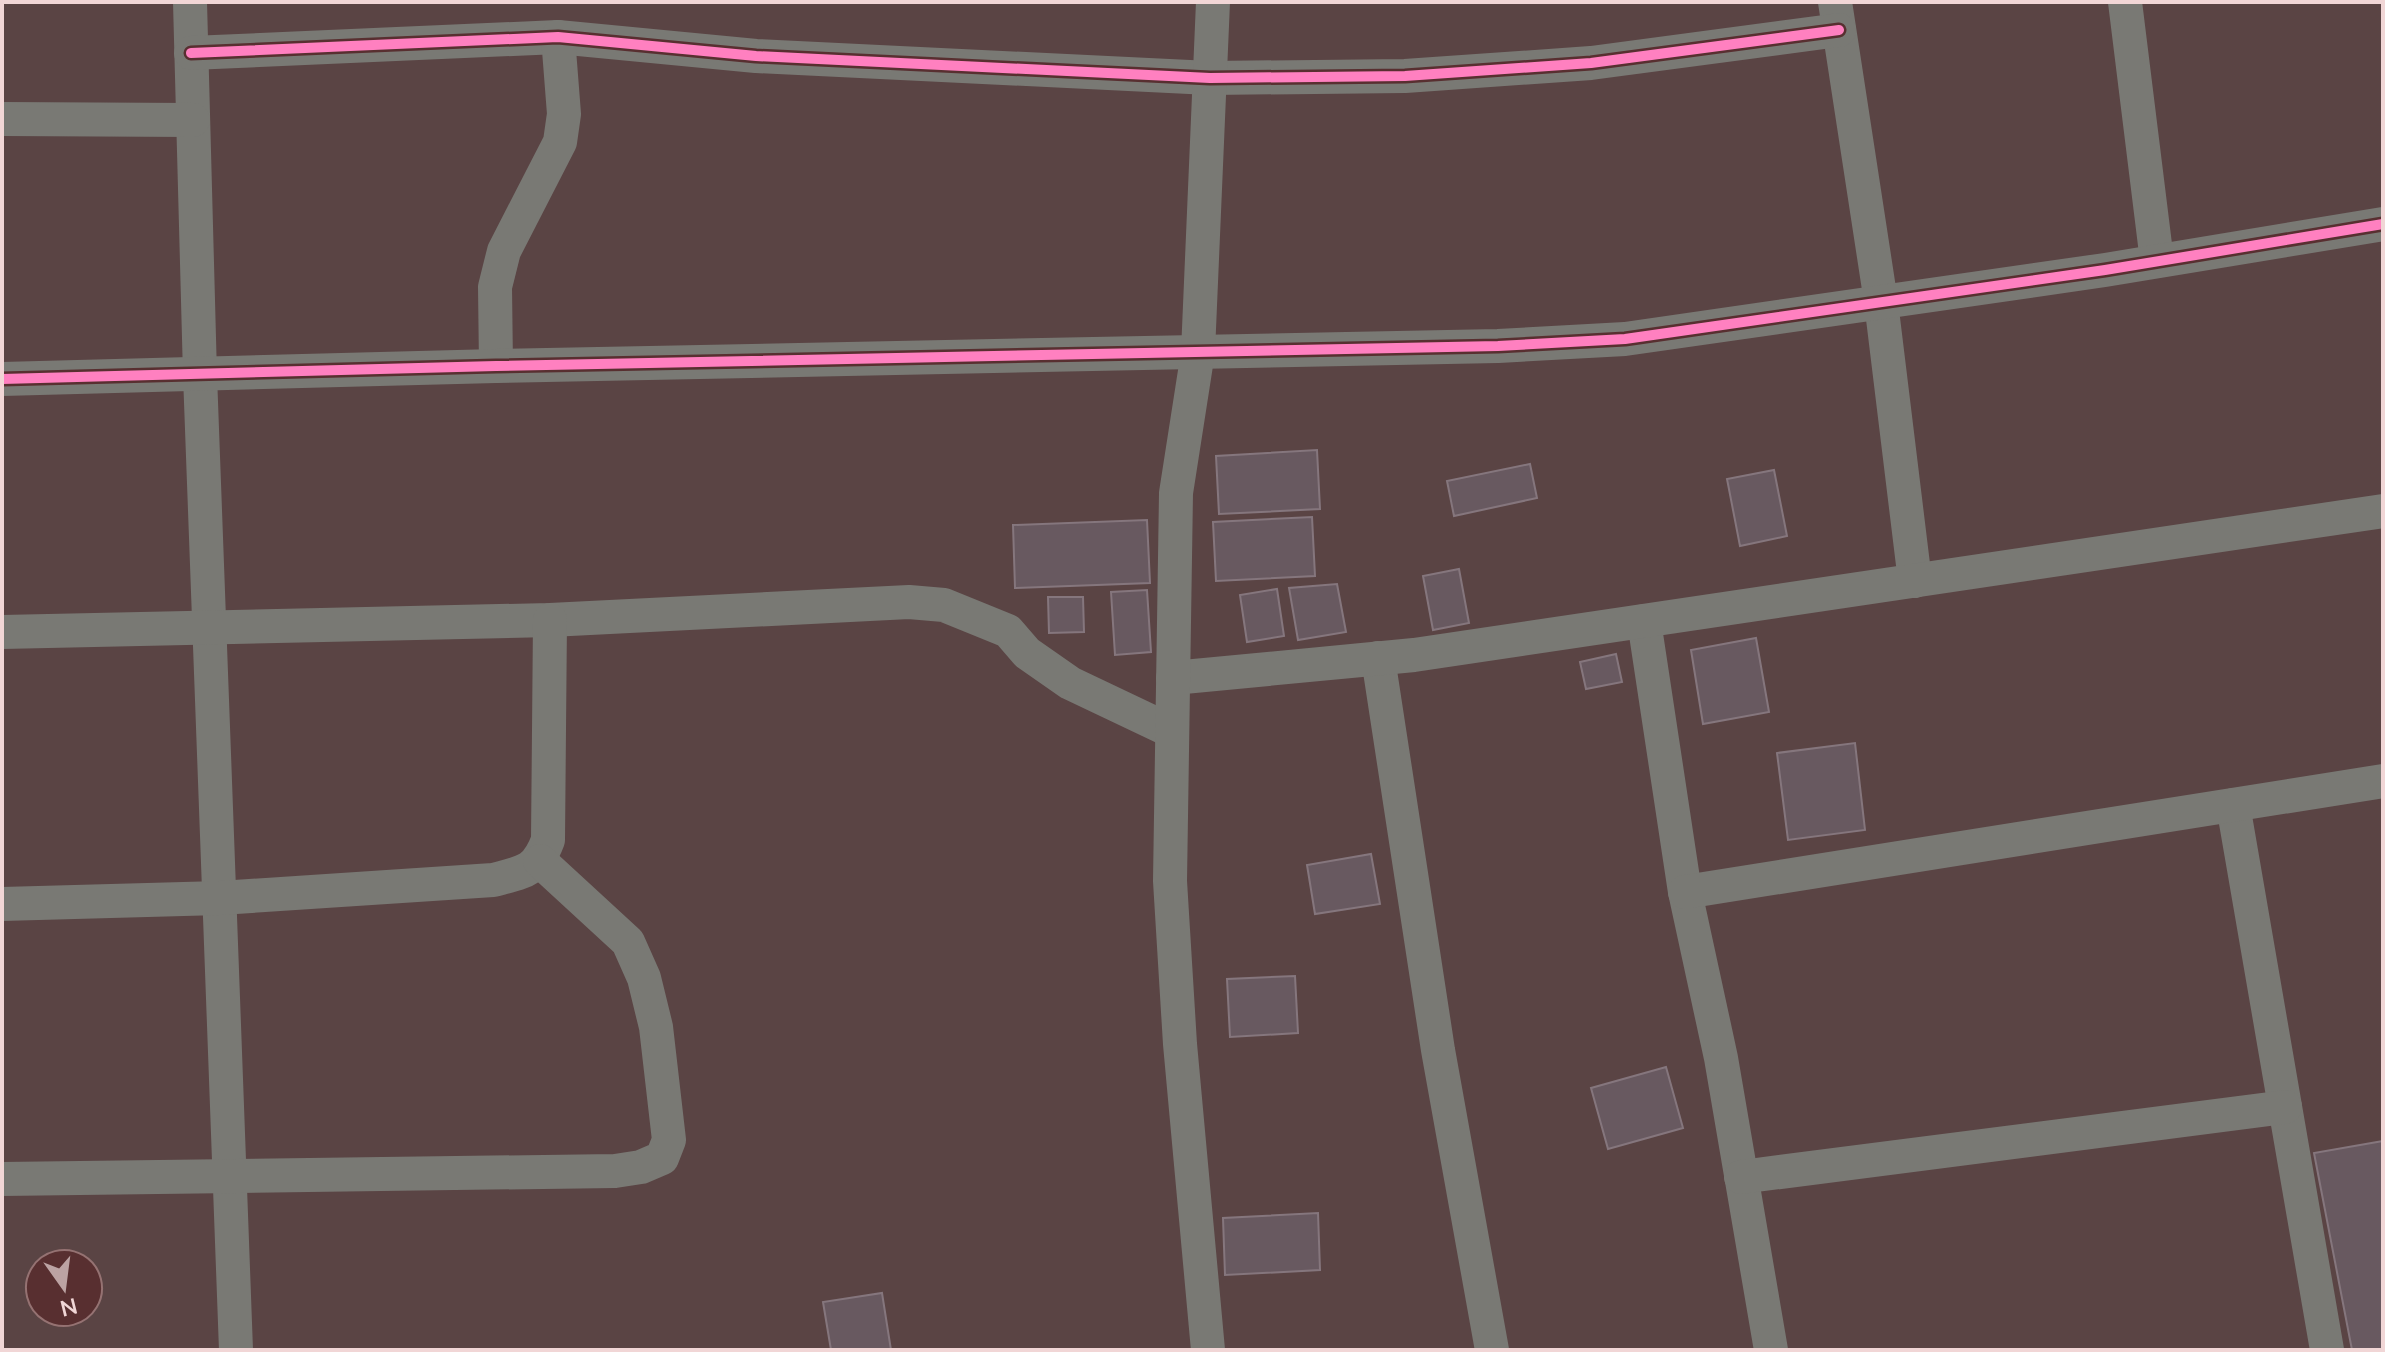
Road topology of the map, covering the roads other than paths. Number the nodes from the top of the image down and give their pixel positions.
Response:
1 (190, 2) edge
2 (1213, 2) edge
3 (2125, 2) edge
4 (1837, 16) edge
5 (558, 37) junction
6 (191, 53) junction
7 (1210, 78) junction
8 (2, 119) edge
9 (193, 120) junction
10 (2383, 224) edge
11 (2157, 261) junction
12 (1881, 302) junction
13 (1198, 352) junction
14 (496, 366) junction
15 (200, 375) junction
16 (2, 379) edge
17 (2383, 511) edge
18 (1915, 581) junction
19 (550, 620) junction
20 (1644, 621) junction
21 (209, 627) junction
22 (2, 632) edge
23 (1378, 658) junction
24 (1173, 678) junction
25 (1171, 731) junction
26 (2383, 781) edge
27 (2233, 805) junction
28 (540, 861) junction
29 (1685, 892) junction
30 (220, 898) junction
31 (2, 904) edge
32 (2285, 1107) junction
33 (230, 1175) junction
34 (1741, 1177) junction
35 (2, 1179) edge
36 (236, 1350) edge
37 (1208, 1350) edge
38 (1492, 1350) edge
39 (1771, 1350) edge
40 (2327, 1350) edge

1 - 6 street
2 - 7 street
3 - 11 street
4 - 7 street
4 - 12 street
5 - 6 street
5 - 7 street
5 - 14 street
6 - 9 street
7 - 13 street
8 - 9 street
9 - 15 street
10 - 11 street
11 - 12 street
12 - 13 street
12 - 18 street
13 - 14 street
13 - 24 street
14 - 15 street
15 - 16 street
15 - 21 street
17 - 18 street
18 - 20 street
19 - 21 street
19 - 25 street
19 - 28 street
20 - 23 street
20 - 29 street
21 - 22 street
21 - 30 street
23 - 24 street
23 - 38 street
24 - 25 street
25 - 37 street
26 - 27 street
27 - 29 street
27 - 32 street
28 - 30 street
28 - 33 street
29 - 34 street
30 - 31 street
30 - 33 street
32 - 34 street
32 - 40 street
33 - 35 street
33 - 36 street
34 - 39 street

